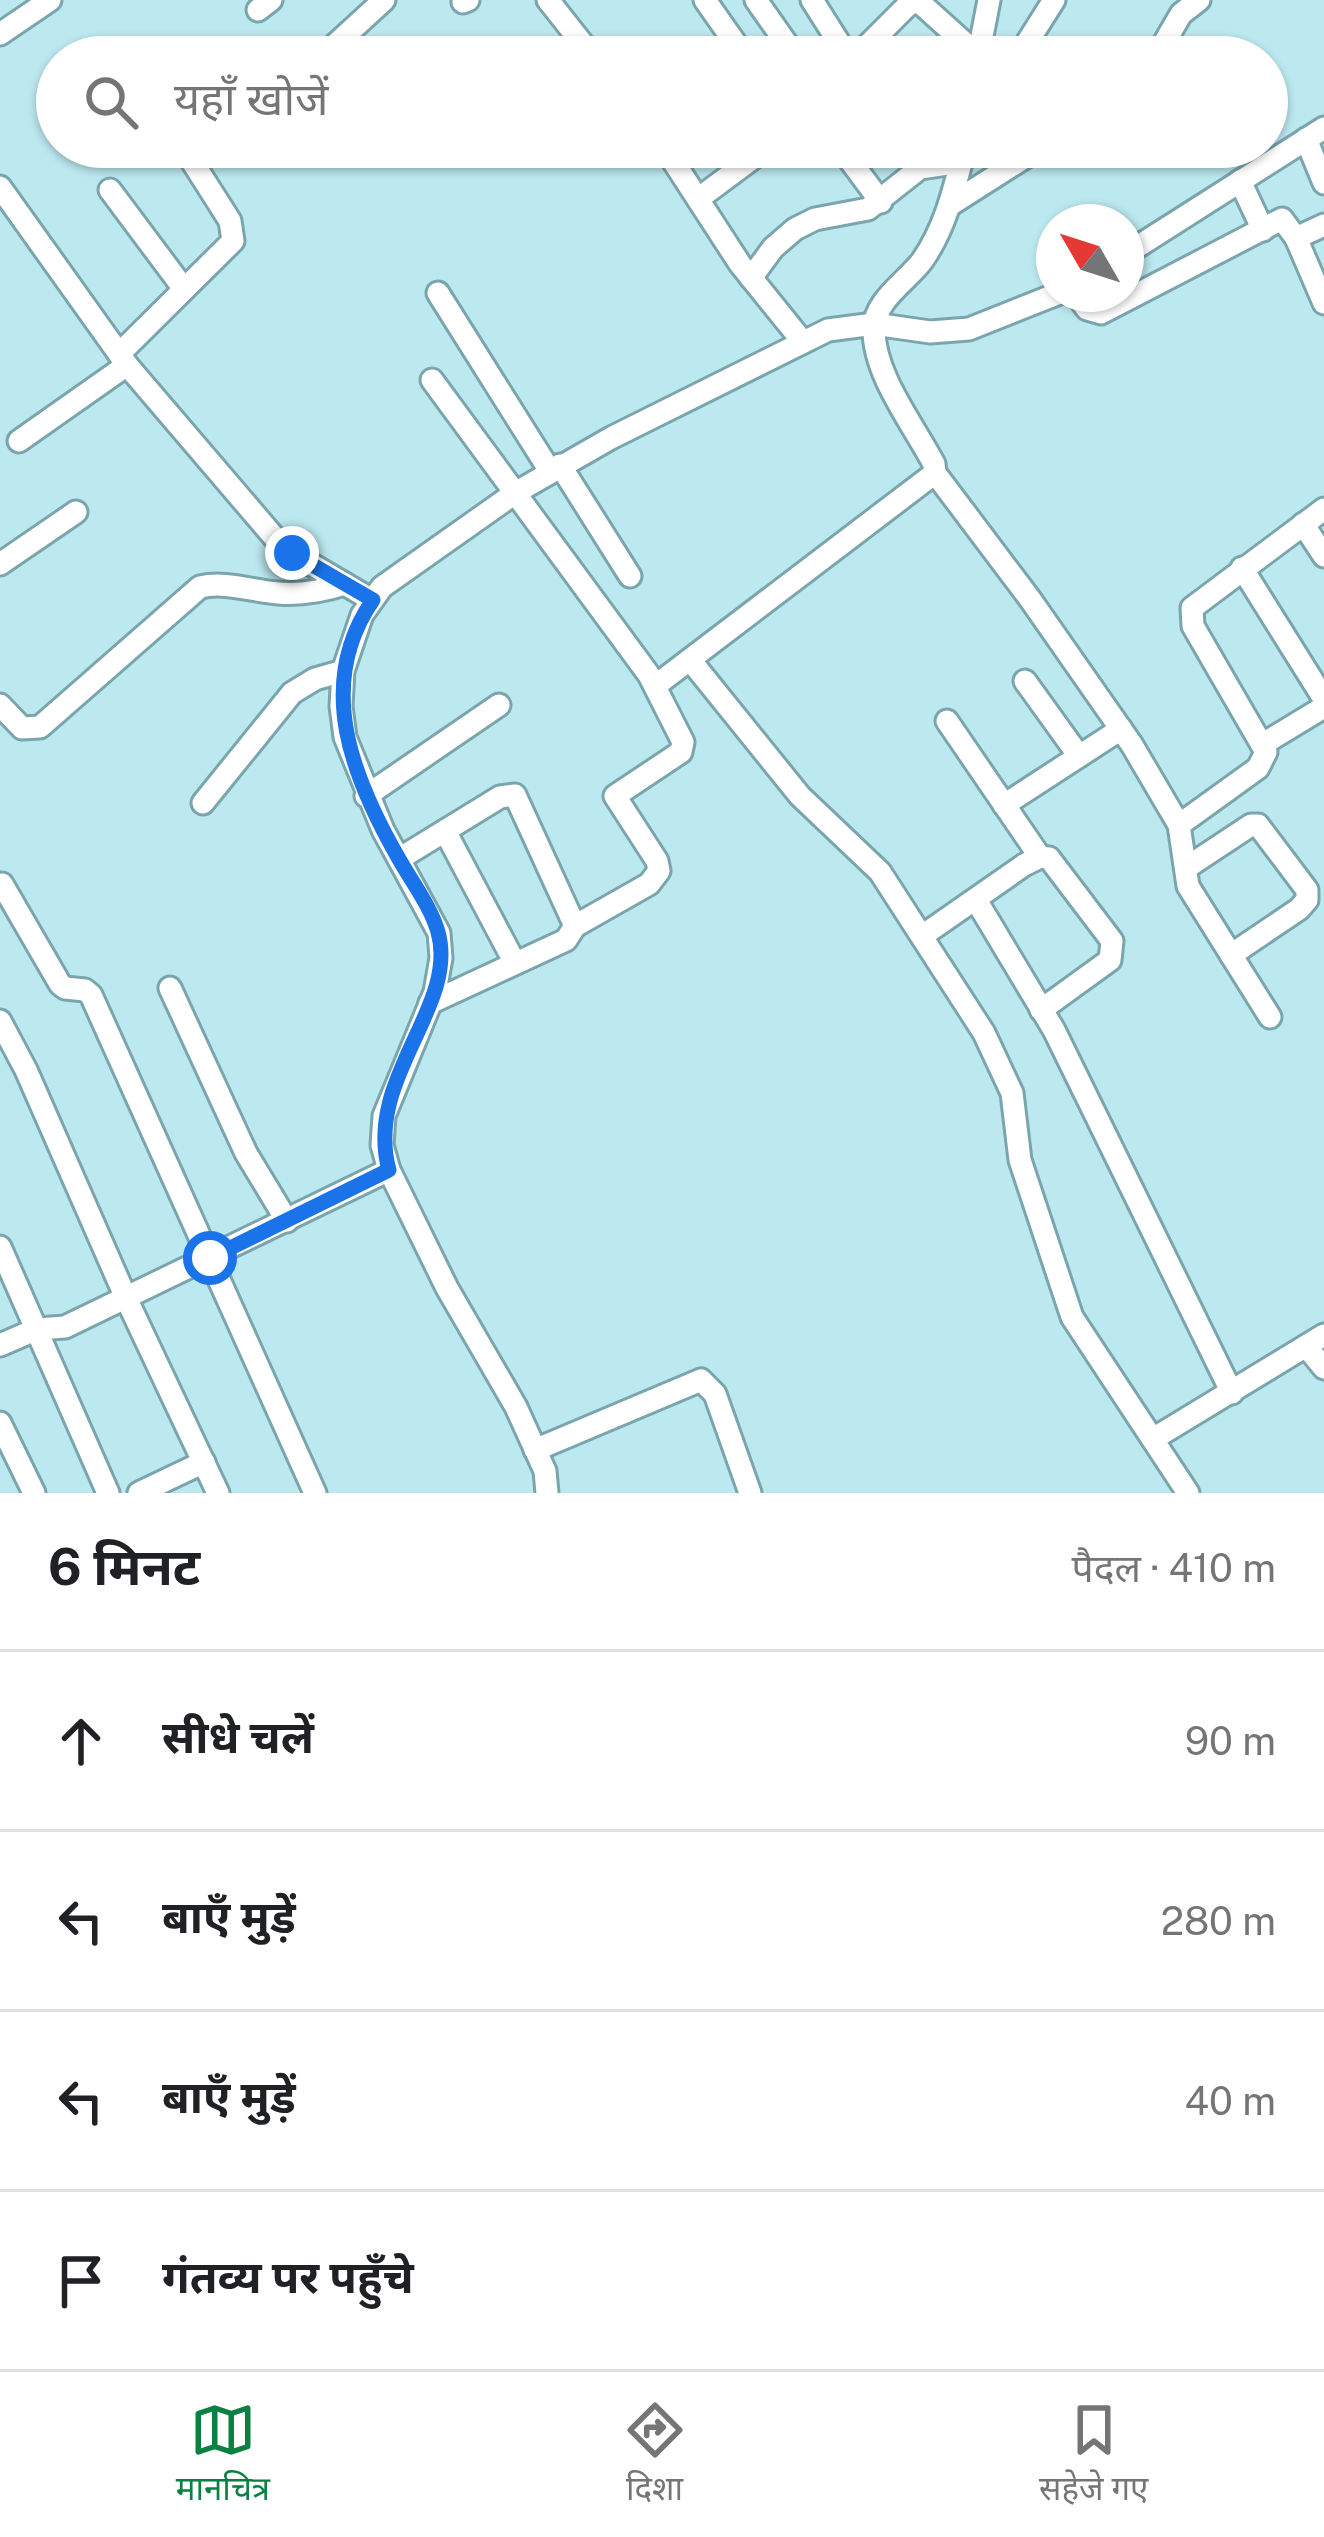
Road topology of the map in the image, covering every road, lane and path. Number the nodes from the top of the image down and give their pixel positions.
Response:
1 (50, 0) edge
2 (384, 0) edge
3 (548, 0) edge
4 (705, 0) edge
5 (756, 0) edge
6 (812, 0) edge
7 (919, 0) edge
8 (988, 0) edge
9 (1054, 0) edge
10 (1199, 0) edge
11 (889, 9) edge
12 (2, 29) edge
13 (345, 36) edge
14 (576, 36) edge
15 (730, 36) edge
16 (780, 36) edge
17 (837, 36) edge
18 (868, 36) edge
19 (957, 36) edge
20 (982, 36) edge
21 (1031, 36) edge
22 (1167, 36) edge
23 (1315, 133) edge
24 (1288, 150) edge
25 (196, 168) edge
26 (681, 168) edge
27 (740, 168) edge
28 (855, 168) edge
29 (923, 168) edge
30 (960, 168) edge
31 (1009, 168) edge
32 (1260, 168) edge
33 (1240, 181) junction
34 (1324, 182) edge
35 (0, 187) edge
36 (110, 190) dead end
37 (698, 199) junction
38 (880, 202) junction
39 (950, 206) junction
40 (1324, 225) edge
41 (1263, 230) junction
42 (1296, 238) junction
43 (1144, 242) edge
44 (751, 278) junction
45 (184, 290) junction
46 (1144, 292) edge
47 (438, 293) dead end
48 (1036, 303) edge
49 (1324, 303) edge
50 (874, 324) junction
51 (803, 342) junction
52 (123, 360) junction
53 (432, 380) dead end
54 (19, 441) dead end
55 (555, 468) junction
56 (935, 473) junction
57 (515, 493) junction
58 (1324, 509) edge
59 (76, 512) dead end
60 (1303, 524) junction
61 (1324, 556) edge
62 (0, 564) edge
63 (1242, 568) junction
64 (630, 576) dead end
65 (339, 586) junction
66 (373, 600) junction
67 (691, 661) junction
68 (343, 671) junction
69 (1025, 681) dead end
70 (655, 686) junction
71 (1324, 703) edge
72 (0, 705) edge
73 (499, 705) dead end
74 (947, 721) dead end
75 (1121, 729) junction
76 (1263, 745) junction
77 (1079, 756) junction
78 (366, 796) junction
79 (203, 803) dead end
80 (1004, 805) junction
81 (1179, 825) junction
82 (445, 831) junction
83 (1040, 856) junction
84 (399, 859) junction
85 (1186, 868) junction
86 (2, 884) edge
87 (976, 900) junction
88 (575, 926) junction
89 (922, 936) junction
90 (1231, 955) junction
91 (515, 963) junction
92 (170, 988) dead end
93 (430, 1003) junction
94 (1041, 1010) junction
95 (1270, 1017) dead end
96 (0, 1021) edge
97 (376, 1178) junction
98 (286, 1220) junction
99 (0, 1247) edge
100 (210, 1258) junction
101 (126, 1298) junction
102 (37, 1329) junction
103 (1315, 1340) edge
104 (0, 1345) edge
105 (1324, 1368) edge
106 (1232, 1394) junction
107 (0, 1423) edge
108 (1153, 1439) junction
109 (535, 1450) junction
110 (204, 1462) junction
111 (34, 1493) edge
112 (108, 1493) edge
113 (139, 1493) edge
114 (218, 1493) edge
115 (315, 1493) edge
116 (548, 1493) edge
117 (750, 1493) edge
118 (1188, 1493) edge

1 - 12 street
2 - 13 street
3 - 14 street
4 - 15 street
5 - 16 street
6 - 17 street
7 - 11 street
7 - 19 street
8 - 20 street
9 - 21 street
10 - 22 street
11 - 18 street
23 - 24 street
23 - 34 street
25 - 45 street
26 - 37 street
27 - 37 street
28 - 38 street
29 - 38 street
30 - 39 street
31 - 39 street
32 - 33 street
33 - 41 street
33 - 43 street
35 - 52 street
36 - 45 street
37 - 44 street
38 - 44 street
39 - 50 street
40 - 42 street
41 - 42 street
41 - 46 street
42 - 49 street
44 - 51 street
45 - 52 street
47 - 55 street
48 - 50 street
50 - 51 street
50 - 56 street
51 - 55 street
52 - 54 street
52 - 65 street
53 - 57 street
55 - 57 street
55 - 64 street
56 - 67 street
56 - 75 street
57 - 66 street
57 - 70 street
58 - 60 street
59 - 62 street
60 - 61 street
60 - 63 street
63 - 71 street
63 - 76 street
65 - 66 street
65 - 72 street
66 - 68 street
67 - 70 street
67 - 89 street
68 - 78 street
68 - 79 street
69 - 77 street
70 - 88 street
71 - 76 street
73 - 78 street
74 - 80 street
75 - 77 street
75 - 81 street
76 - 81 street
77 - 80 street
78 - 84 street
80 - 83 street
81 - 85 street
82 - 84 street
82 - 88 street
82 - 91 street
83 - 87 street
83 - 94 street
84 - 93 street
85 - 90 street
85 - 90 street
86 - 100 street
87 - 89 street
87 - 94 street
88 - 91 street
89 - 108 street
90 - 95 street
91 - 93 street
92 - 98 street
93 - 97 street
94 - 106 street
96 - 101 street
97 - 98 street
97 - 109 street
98 - 100 street
99 - 102 street
100 - 101 street
100 - 115 street
101 - 102 street
101 - 110 street
102 - 104 street
102 - 112 street
103 - 105 street
103 - 106 street
106 - 108 street
107 - 111 street
108 - 118 street
109 - 116 street
109 - 117 street
110 - 113 street
110 - 114 street

